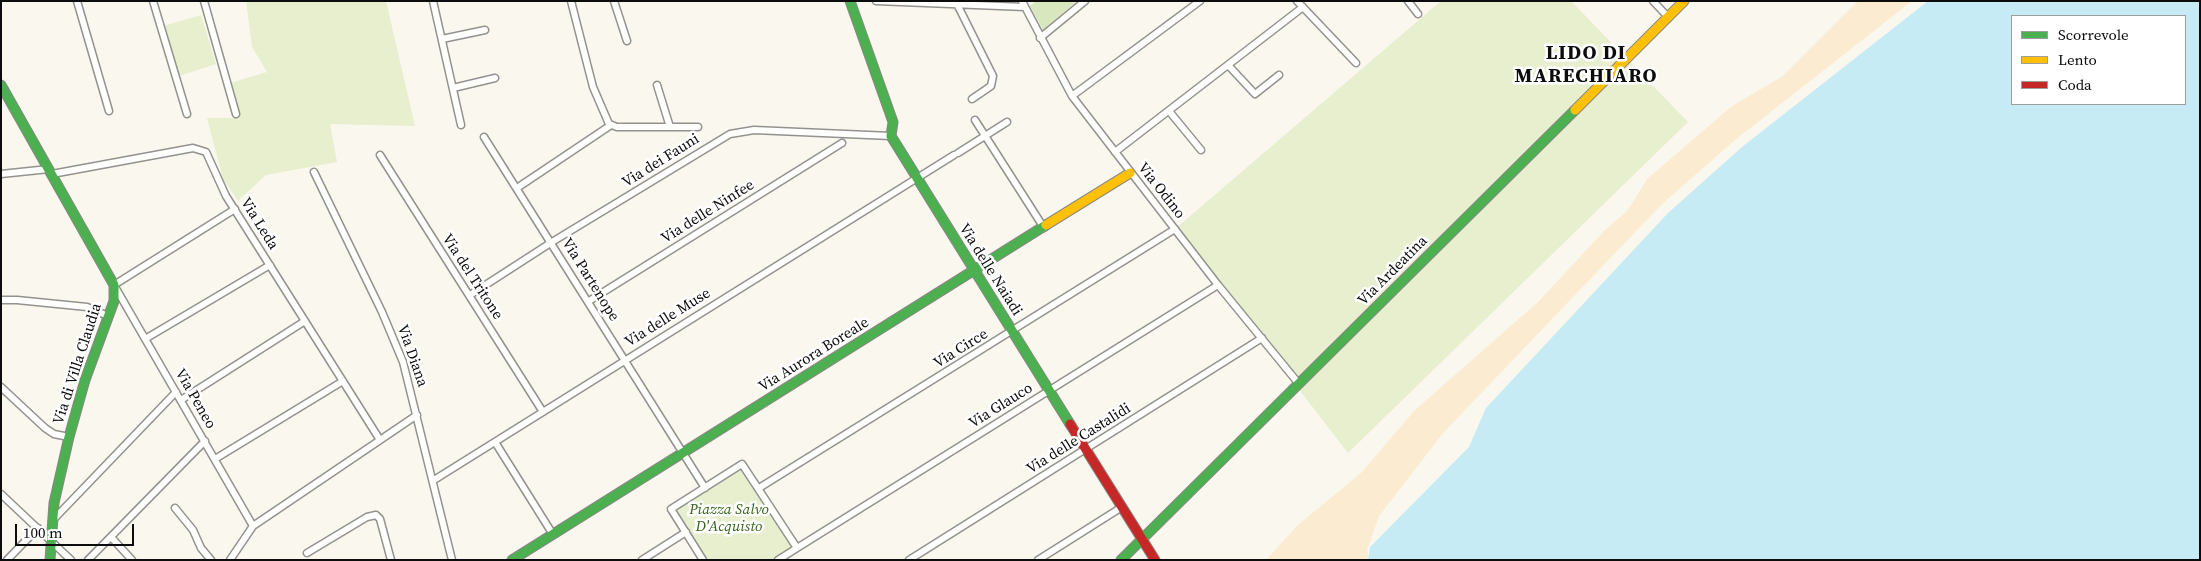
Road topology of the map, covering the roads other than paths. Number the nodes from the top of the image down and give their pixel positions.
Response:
1 (77, 1) edge
2 (153, 1) edge
3 (204, 1) edge
4 (433, 1) edge
5 (571, 1) edge
6 (614, 1) edge
7 (850, 1) edge
8 (876, 1) edge
9 (1084, 1) edge
10 (1297, 1) edge
11 (1408, 1) edge
12 (1653, 1) edge
13 (1684, 1) edge
14 (1198, 2) edge
15 (957, 4) junction
16 (1024, 4) edge
17 (1303, 7) junction
18 (1418, 14) dead end
19 (1668, 17) junction
20 (485, 30) dead end
21 (1040, 38) junction
22 (442, 40) junction
23 (627, 41) dead end
24 (1356, 63) dead end
25 (1228, 65) junction
26 (1279, 75) dead end
27 (495, 78) dead end
28 (1, 85) edge
29 (657, 85) dead end
30 (453, 88) junction
31 (1072, 96) junction
32 (972, 99) dead end
33 (109, 111) dead end
34 (1169, 111) junction
35 (187, 114) dead end
36 (236, 114) dead end
37 (976, 120) dead end
38 (1007, 122) dead end
39 (610, 125) junction
40 (461, 126) dead end
41 (670, 127) junction
42 (698, 127) dead end
43 (891, 136) junction
44 (985, 136) junction
45 (484, 137) dead end
46 (842, 143) dead end
47 (1201, 150) dead end
48 (1115, 152) junction
49 (380, 156) dead end
50 (50, 171) junction
51 (314, 172) dead end
52 (1130, 173) junction
53 (1, 174) edge
54 (916, 179) junction
55 (517, 188) junction
56 (235, 209) junction
57 (1044, 228) junction
58 (1175, 229) junction
59 (552, 242) junction
60 (270, 265) junction
61 (976, 271) junction
62 (114, 285) junction
63 (1218, 286) junction
64 (470, 295) junction
65 (4, 300) edge
66 (589, 301) junction
67 (1, 308) edge
68 (108, 316) junction
69 (305, 321) junction
70 (1012, 331) junction
71 (1262, 338) junction
72 (145, 339) junction
73 (624, 359) junction
74 (343, 380) junction
75 (1300, 384) junction
76 (1, 387) edge
77 (1050, 391) junction
78 (176, 392) junction
79 (181, 400) junction
80 (543, 412) junction
81 (417, 415) junction
82 (69, 438) junction
83 (380, 440) junction
84 (204, 441) junction
85 (495, 442) junction
86 (1086, 450) junction
87 (683, 453) junction
88 (215, 459) junction
89 (434, 480) junction
90 (705, 488) junction
91 (759, 488) junction
92 (1, 494) edge
93 (174, 508) dead end
94 (1122, 508) junction
95 (52, 521) junction
96 (253, 526) junction
97 (38, 528) junction
98 (686, 532) junction
99 (552, 533) junction
100 (111, 537) junction
101 (1142, 539) junction
102 (50, 540) junction
103 (797, 548) junction
104 (307, 553) dead end
105 (7, 560) edge
106 (50, 560) edge
107 (71, 560) edge
108 (88, 560) edge
109 (132, 560) edge
110 (211, 560) edge
111 (230, 560) edge
112 (391, 560) edge
113 (452, 560) edge
114 (512, 560) edge
115 (642, 560) edge
116 (703, 560) edge
117 (778, 560) edge
118 (909, 560) edge
119 (1038, 560) edge
120 (1121, 560) edge
121 (1155, 560) edge

1 - 33 street
2 - 35 street
3 - 36 street
4 - 22 street
5 - 39 street
6 - 23 street
7 - 43 street, Via delle Naiadi
8 - 15 street
9 - 21 street
10 - 17 street
11 - 18 street
12 - 19 street
13 - 19 street, Via Ardeatina
14 - 31 street
15 - 16 street
15 - 32 street
16 - 21 street, Via Odino
17 - 24 street
17 - 25 street
19 - 75 street, Via Ardeatina
20 - 22 street
21 - 31 street, Via Odino
22 - 30 street
25 - 26 street
25 - 34 street
27 - 30 street
28 - 50 street
29 - 41 street
30 - 40 street
31 - 48 street, Via Odino
34 - 47 street
34 - 48 street
37 - 44 street
38 - 44 street, Via delle Muse
39 - 41 street
39 - 55 street
41 - 42 street
43 - 54 street, Via delle Naiadi
43 - 59 street, Via dei Fauni
44 - 54 street, Via delle Muse
44 - 57 street
45 - 55 street, Via Partenope
46 - 66 street, Via delle Ninfee
48 - 52 street, Via Odino
49 - 64 street, Via del Tritone
50 - 53 street
50 - 56 street, Via Leda
50 - 62 street
51 - 81 street, Via Diana
52 - 57 street, Via Aurora Boreale
52 - 58 street, Via Odino
54 - 61 street, Via delle Naiadi
54 - 73 street, Via delle Muse
55 - 59 street, Via Partenope
56 - 60 street, Via Leda
56 - 62 street
57 - 61 street, Via Aurora Boreale
58 - 63 street, Via Odino
58 - 70 street, Via Circe
59 - 64 street, Via dei Fauni
59 - 66 street, Via Partenope
60 - 69 street, Via Leda
60 - 72 street
61 - 70 street, Via delle Naiadi
61 - 87 street, Via Aurora Boreale
62 - 68 street, Via di Villa Claudia
62 - 72 street, Via Peneo
63 - 71 street, Via Odino
63 - 77 street, Via Glauco
64 - 80 street, Via del Tritone
65 - 67 street
65 - 68 street
66 - 73 street, Via Partenope
68 - 82 street, Via di Villa Claudia
69 - 74 street, Via Leda
69 - 79 street
70 - 77 street, Via delle Naiadi
70 - 91 street, Via Circe
71 - 75 street, Via Odino
71 - 86 street, Via delle Castalidi
72 - 78 street, Via Peneo
73 - 80 street, Via delle Muse
73 - 87 street, Via Partenope
74 - 83 street, Via Leda
74 - 88 street
75 - 101 street, Via Ardeatina
76 - 82 street
77 - 86 street, Via delle Naiadi
77 - 103 street, Via Glauco
78 - 79 street, Via Peneo
78 - 95 street
79 - 84 street, Via Peneo
80 - 85 street, Via delle Muse
81 - 83 street
81 - 89 street, Via Diana
82 - 95 street, Via di Villa Claudia
83 - 96 street
84 - 88 street, Via Peneo
84 - 100 street
85 - 89 street, Via delle Muse
85 - 99 street
86 - 94 street, Via delle Naiadi
86 - 118 street, Via delle Castalidi
87 - 90 street, Via Partenope
87 - 99 street, Via Aurora Boreale
88 - 96 street, Via Peneo
89 - 113 street, Via Diana
90 - 91 street
90 - 98 street
91 - 103 street
92 - 97 street
93 - 110 street
94 - 101 street, Via delle Naiadi
94 - 119 street
95 - 102 street, Via di Villa Claudia
96 - 111 street
97 - 102 street
97 - 105 street
98 - 115 street
98 - 116 street
99 - 114 street, Via Aurora Boreale
100 - 108 street
100 - 109 street
101 - 120 street, Via Ardeatina
101 - 121 street, Via delle Naiadi
102 - 106 street, Via di Villa Claudia
102 - 107 street
103 - 117 street
104 - 112 street

